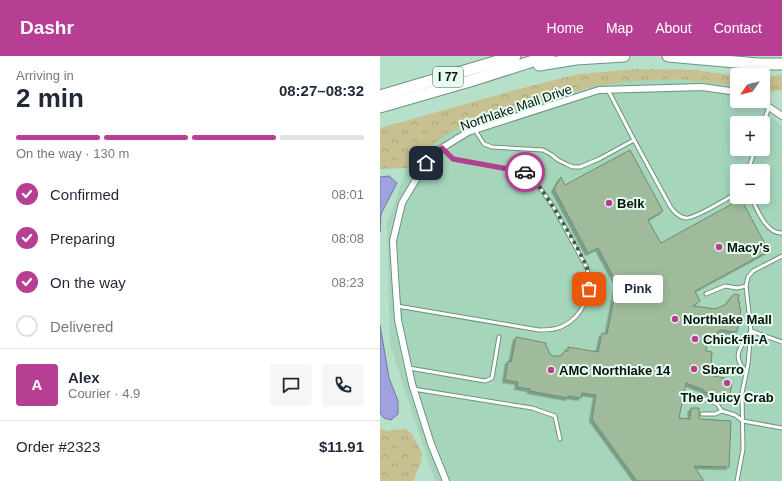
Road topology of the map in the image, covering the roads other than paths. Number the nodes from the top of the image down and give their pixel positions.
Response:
1 (515, 56) edge
2 (549, 56) edge
3 (624, 56) edge
4 (668, 56) edge
5 (782, 64) edge
6 (509, 70) junction
7 (608, 90) junction
8 (730, 91) edge
9 (380, 96) edge
10 (380, 106) edge
11 (770, 108) edge
12 (782, 116) edge
13 (475, 130) junction
14 (634, 140) junction
15 (442, 148) junction
16 (730, 197) edge
17 (755, 204) edge
18 (782, 233) edge
19 (782, 256) edge
20 (746, 286) junction
21 (706, 294) dead end
22 (397, 306) junction
23 (751, 331) junction
24 (499, 337) dead end
25 (782, 342) edge
26 (408, 368) junction
27 (746, 371) junction
28 (413, 390) junction
29 (698, 396) dead end
30 (722, 411) junction
31 (702, 414) dead end
32 (743, 421) junction
33 (782, 428) edge
34 (560, 439) dead end
35 (446, 481) edge
36 (737, 481) edge

1 - 9 highway, I 77
2 - 6 highway, I 77
3 - 6 highway
4 - 5 highway
6 - 10 highway, I 77
7 - 8 street, Northlake Mall Drive
7 - 13 street, Northlake Mall Drive
7 - 14 lane
11 - 12 street
13 - 14 lane
13 - 15 street, Northlake Mall Drive
14 - 16 lane
15 - 22 street, Northlake Mall Drive
15 - 22 lane
17 - 18 lane
19 - 20 lane
20 - 21 lane
20 - 23 lane
22 - 26 street, Northlake Mall Drive
23 - 25 lane
23 - 27 lane
23 - 27 lane
24 - 26 lane
26 - 28 street, Northlake Mall Drive
27 - 32 lane
28 - 34 lane
28 - 35 street, Northlake Mall Drive
29 - 30 lane
30 - 31 lane
30 - 32 lane
32 - 33 lane
32 - 36 lane

